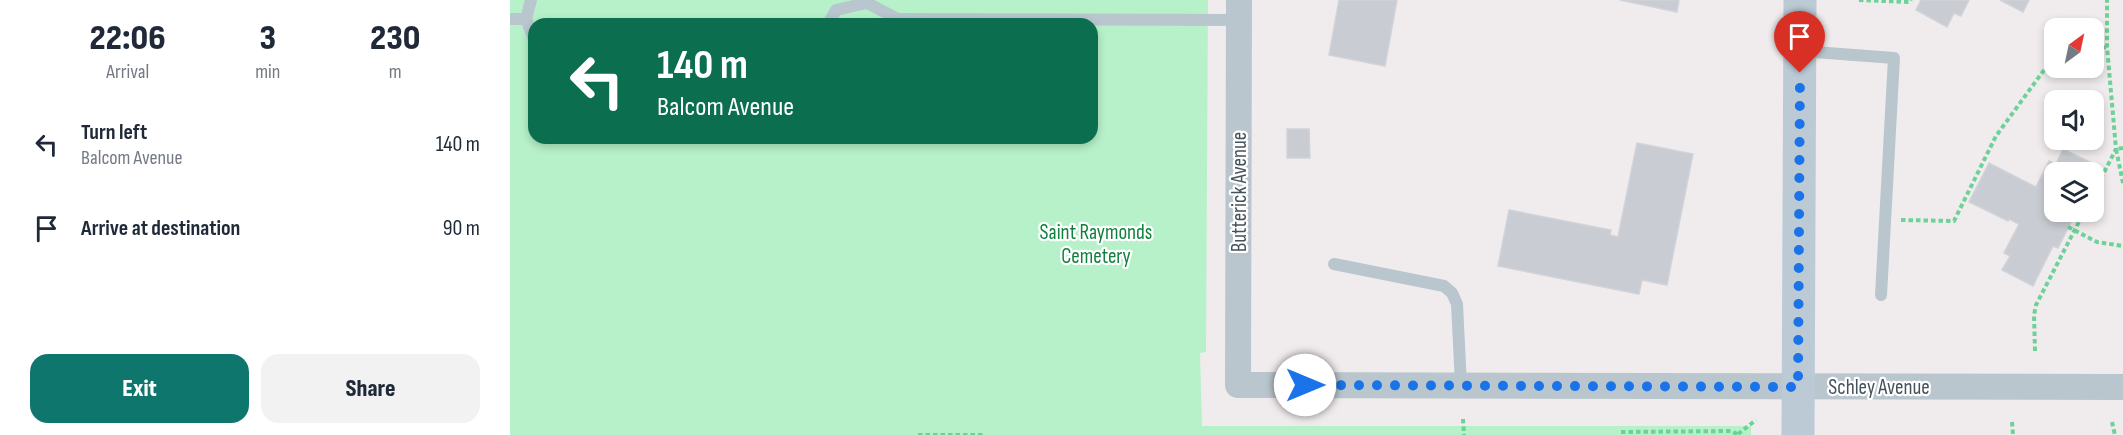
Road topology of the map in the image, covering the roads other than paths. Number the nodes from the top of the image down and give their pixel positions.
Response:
1 (531, 0) edge
2 (1800, 0) edge
3 (1239, 10) edge
4 (831, 18) edge
5 (891, 18) edge
6 (1012, 18) edge
7 (510, 19) edge
8 (526, 19) junction
9 (528, 24) edge
10 (1800, 50) junction
11 (1334, 264) dead end
12 (1881, 295) dead end
13 (1238, 385) joint
14 (1461, 385) junction
15 (1798, 387) junction
16 (2123, 387) edge
17 (1798, 435) edge

1 - 8 lane
2 - 10 street
3 - 6 lane
3 - 13 street, Butterick Avenue
4 - 5 lane
7 - 8 lane
8 - 9 lane
10 - 12 lane
10 - 15 street
11 - 14 lane
13 - 14 street, Schley Avenue
14 - 15 street, Schley Avenue
15 - 16 street, Schley Avenue
15 - 17 street

